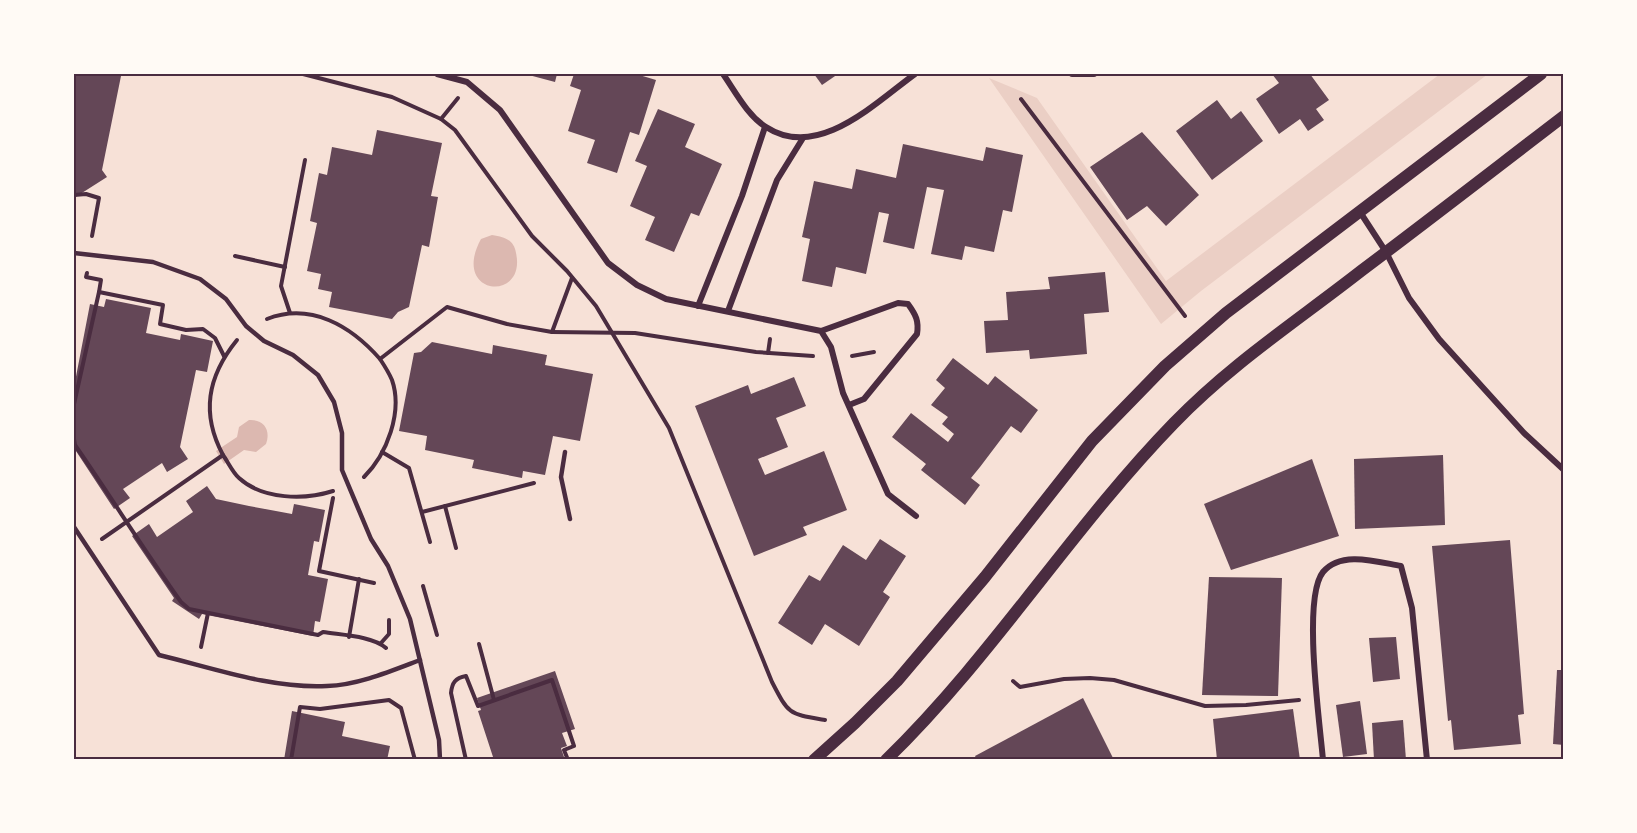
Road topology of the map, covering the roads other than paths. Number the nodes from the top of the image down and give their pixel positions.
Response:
1 (437, 74) edge
2 (723, 74) edge
3 (915, 74) edge
4 (1072, 74) edge
5 (1094, 74) edge
6 (1541, 74) edge
7 (1563, 116) edge
8 (765, 127) junction
9 (803, 138) junction
10 (1360, 212) junction
11 (1386, 252) junction
12 (74, 253) edge
13 (698, 306) junction
14 (728, 311) junction
15 (821, 331) junction
16 (849, 405) junction
17 (565, 452) dead end
18 (1563, 470) edge
19 (916, 516) dead end
20 (570, 519) dead end
21 (74, 527) edge
22 (420, 660) junction
23 (440, 759) edge
24 (814, 759) edge
25 (886, 759) edge
26 (1323, 759) edge
27 (1427, 759) edge

1 - 13 street
2 - 8 street
3 - 9 street
4 - 5 street
6 - 10 main road
7 - 11 main road
8 - 9 street
8 - 13 street
9 - 14 street
10 - 11 street
10 - 24 main road
11 - 18 street
11 - 25 main road
12 - 22 lane
13 - 14 street
14 - 15 street
15 - 16 street
15 - 16 street
16 - 19 street
17 - 20 lane
21 - 22 lane
22 - 23 lane
26 - 27 street

